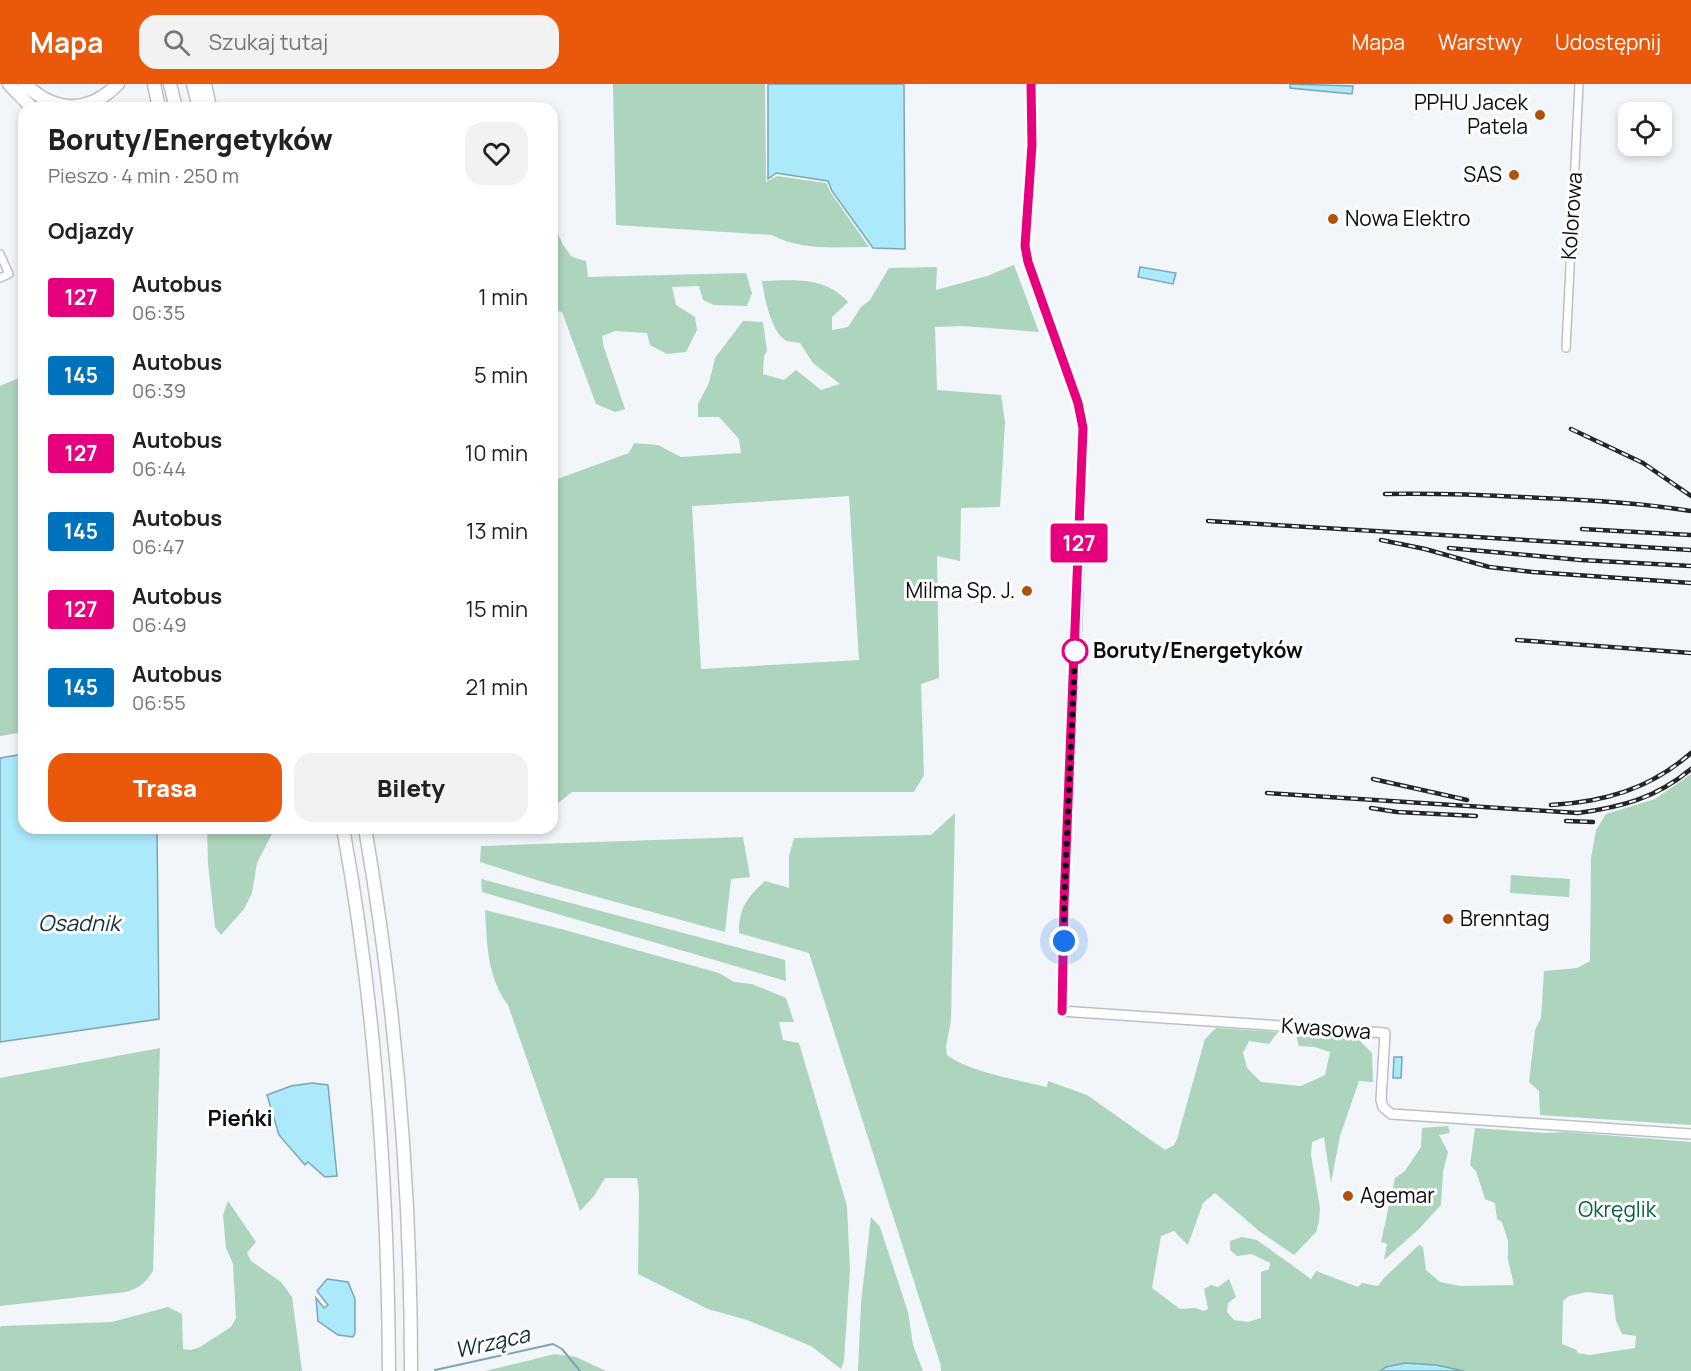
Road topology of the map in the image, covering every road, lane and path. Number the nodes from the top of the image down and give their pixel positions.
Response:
1 (9, 84) edge
2 (24, 84) edge
3 (118, 84) edge
4 (154, 84) edge
5 (170, 84) edge
6 (193, 84) edge
7 (205, 84) edge
8 (1031, 84) edge
9 (1579, 84) edge
10 (26, 102) edge
11 (50, 102) edge
12 (94, 102) edge
13 (158, 102) edge
14 (174, 102) edge
15 (198, 102) edge
16 (209, 102) edge
17 (0, 254) edge
18 (0, 278) edge
19 (1566, 348) dead end
20 (344, 834) edge
21 (366, 834) edge
22 (1691, 1134) edge
23 (389, 1371) edge
24 (411, 1371) edge

1 - 10 highway
2 - 11 highway
3 - 12 highway
4 - 13 highway
5 - 14 highway
6 - 15 highway
7 - 16 highway
8 - 22 street, Kwasowa
9 - 19 street, Kolorowa
17 - 18 street
20 - 23 highway
21 - 24 highway

